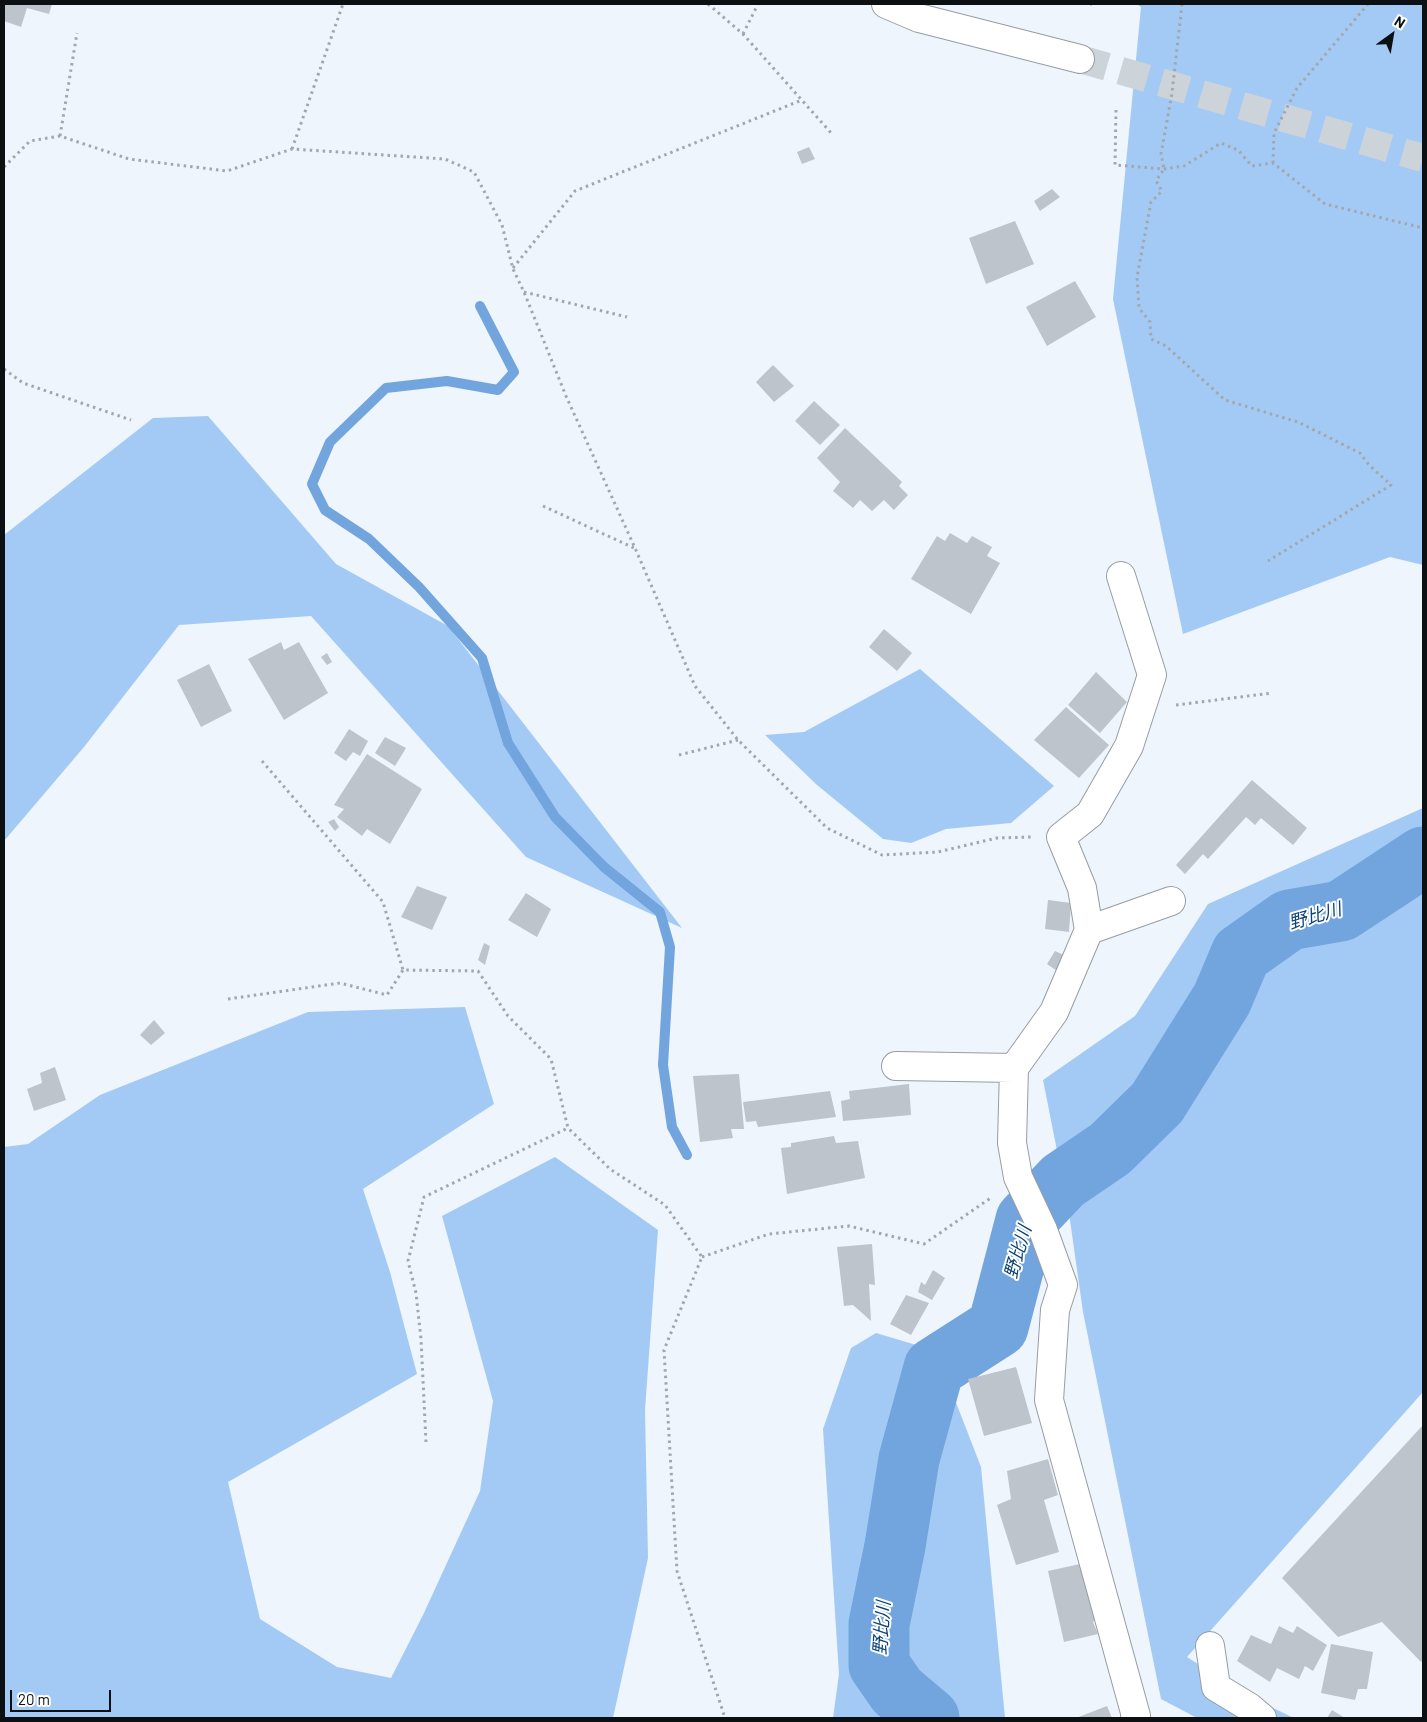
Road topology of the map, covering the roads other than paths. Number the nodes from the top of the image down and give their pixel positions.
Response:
1 (886, 4) edge
2 (1080, 59) tunnel mouth
3 (1120, 576) dead end
4 (1171, 901) dead end
5 (1089, 930) junction
6 (896, 1066) dead end
7 (1014, 1068) junction
8 (1210, 1646) dead end
9 (1135, 1718) edge
10 (1262, 1718) edge

1 - 2 street
3 - 5 street
4 - 5 street
5 - 7 street
6 - 7 street
7 - 9 street
8 - 10 street

